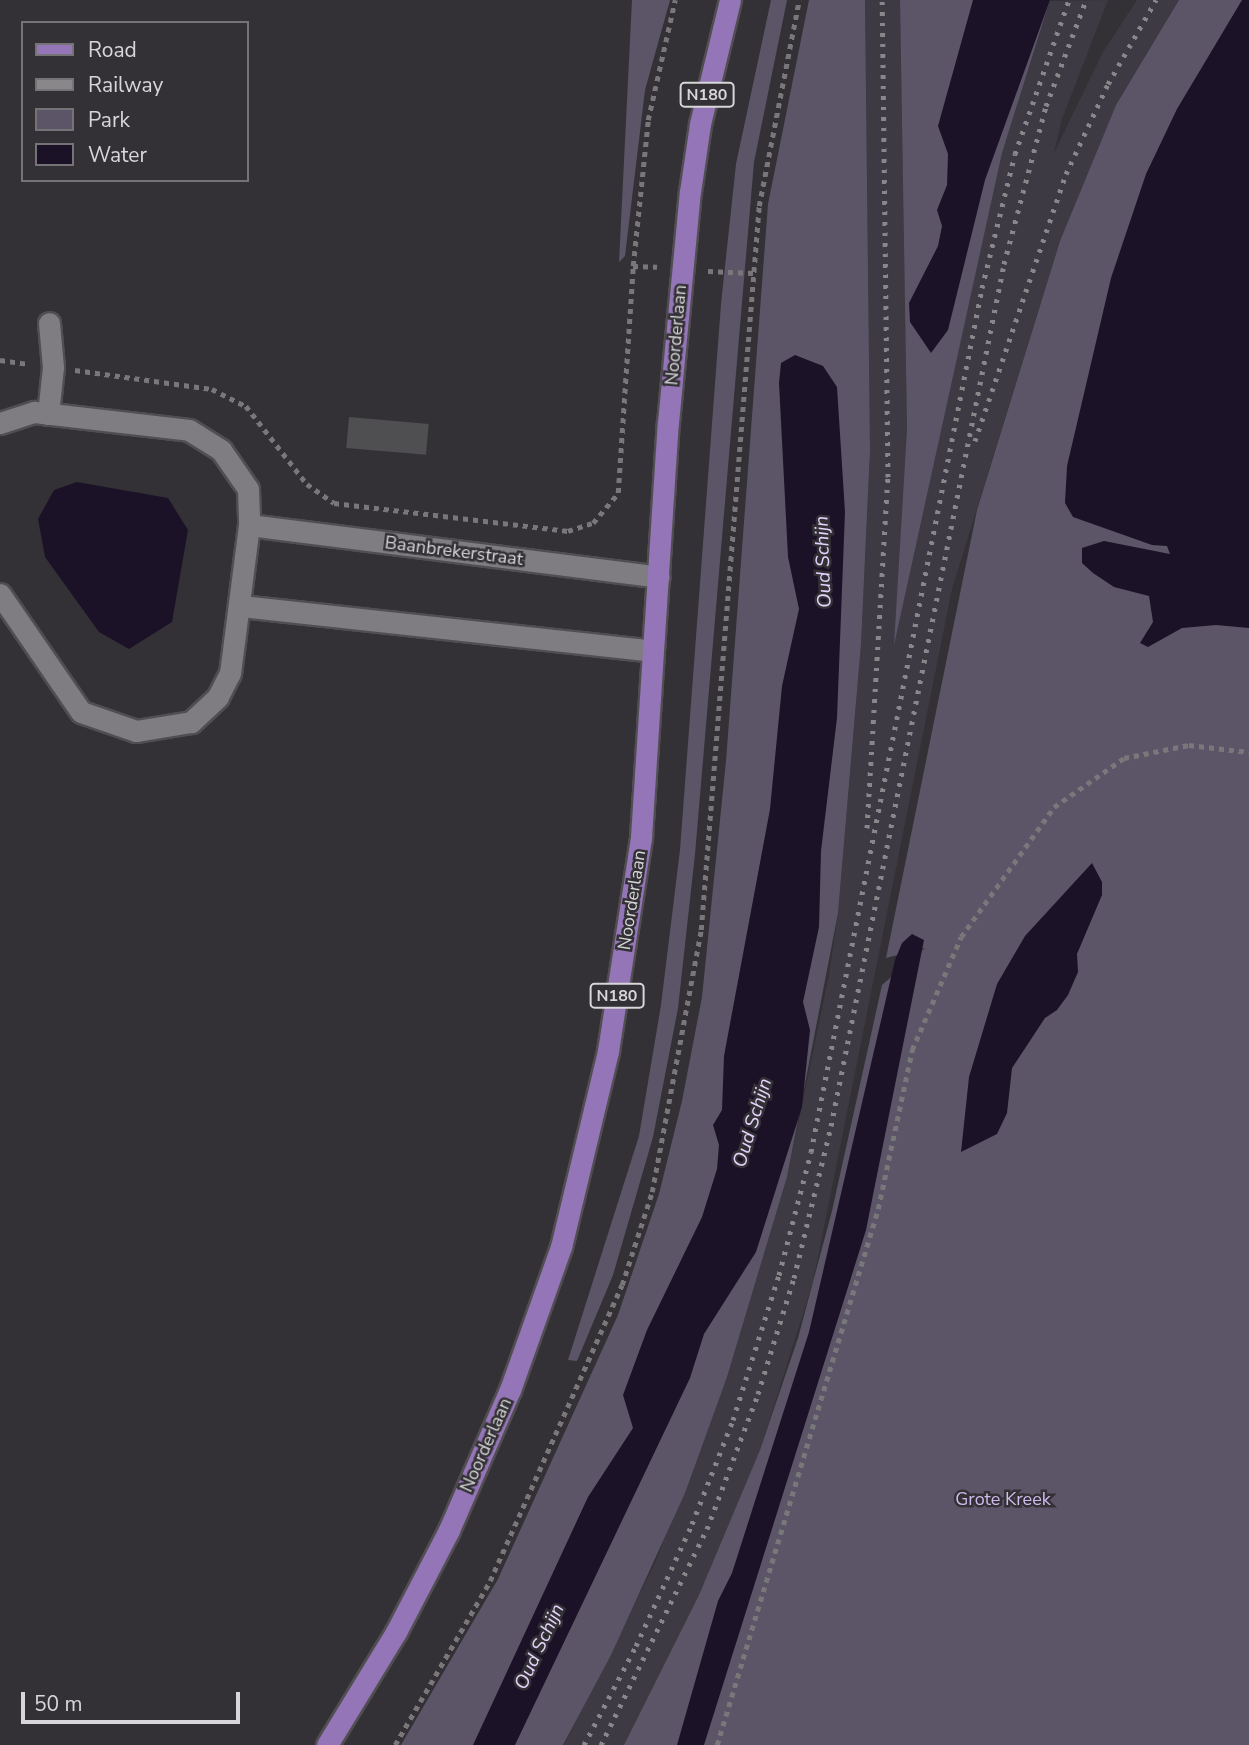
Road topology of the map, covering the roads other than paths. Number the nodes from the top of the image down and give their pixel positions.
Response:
1 (730, 0) edge
2 (49, 323) dead end
3 (48, 414) junction
4 (0, 423) edge
5 (248, 525) junction
6 (659, 577) junction
7 (0, 594) edge
8 (240, 606) junction
9 (653, 652) junction
10 (327, 1745) edge

1 - 6 main road, Noorderlaan / N180
2 - 3 lane
3 - 4 lane
3 - 5 lane
5 - 6 lane, Baanbrekerstraat
5 - 8 lane
6 - 9 main road, Noorderlaan / N180
7 - 8 lane
8 - 9 lane
9 - 10 main road, Noorderlaan / N180

